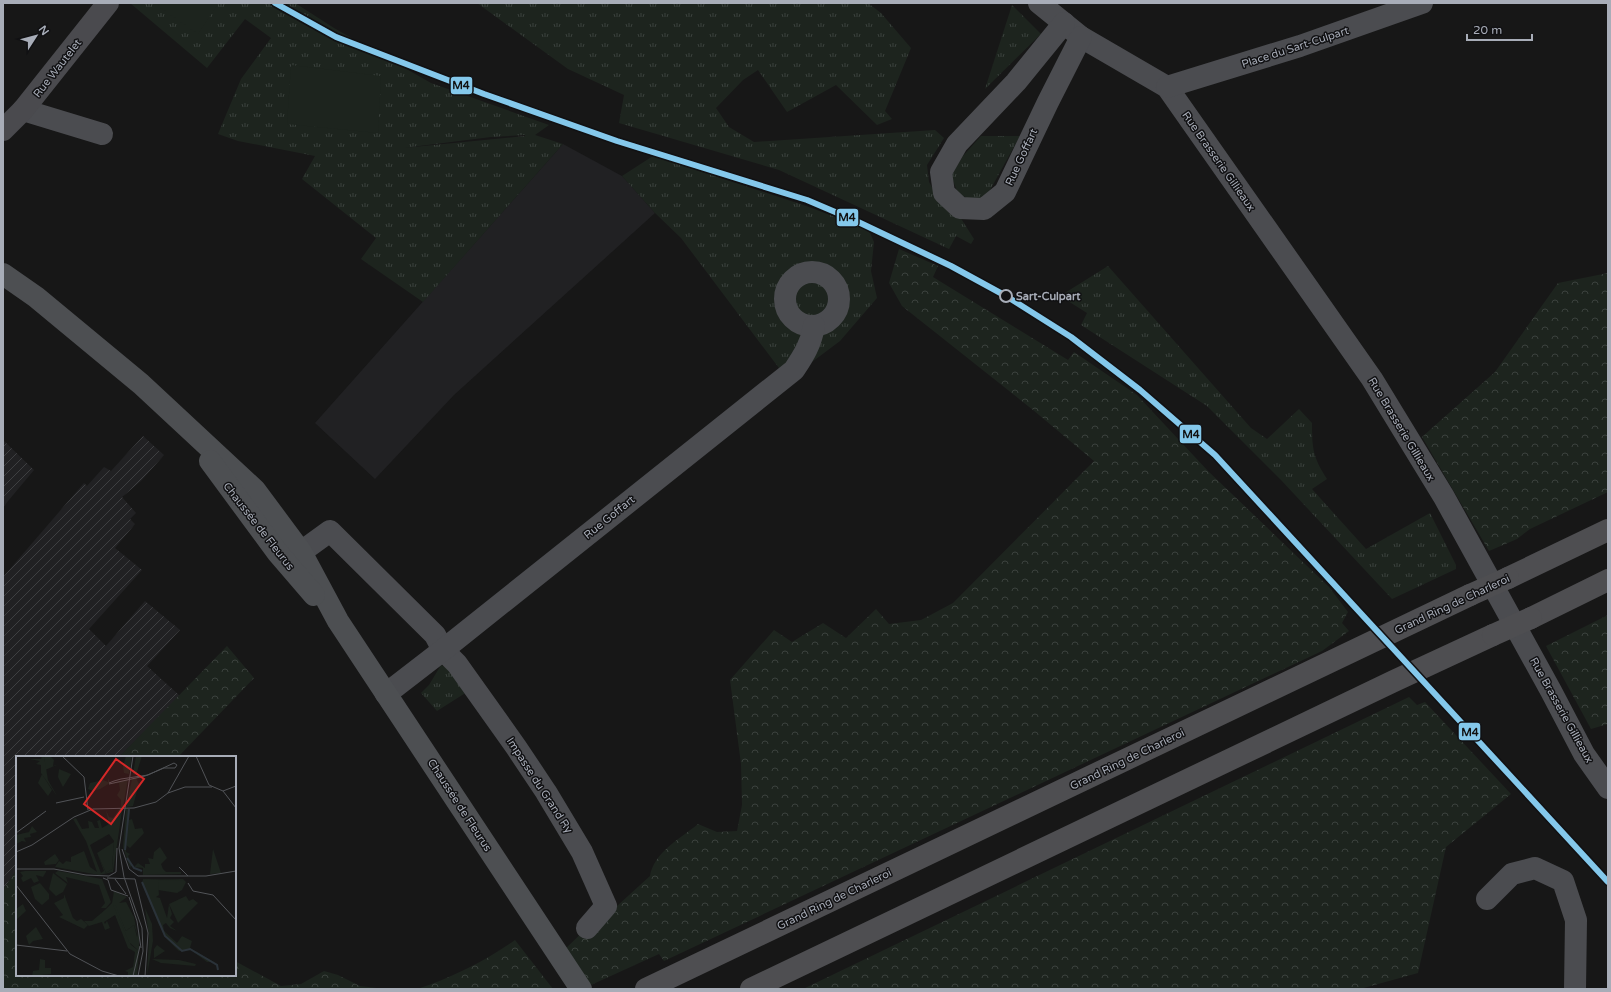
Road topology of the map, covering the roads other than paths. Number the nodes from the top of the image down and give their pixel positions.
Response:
1 (108, 3) edge
2 (1039, 3) edge
3 (1422, 3) edge
4 (1064, 23) junction
5 (1081, 37) junction
6 (1168, 87) junction
7 (23, 110) junction
8 (3, 130) edge
9 (102, 134) dead end
10 (3, 274) edge
11 (814, 326) dead end
12 (186, 428) junction
13 (1608, 530) edge
14 (301, 552) junction
15 (1608, 580) edge
16 (338, 621) junction
17 (443, 650) junction
18 (386, 694) junction
19 (1608, 788) edge
20 (1487, 899) dead end
21 (588, 928) dead end
22 (581, 989) edge
23 (646, 989) edge
24 (751, 989) edge
25 (1575, 989) edge

1 - 7 street, Rue Wautelet
2 - 4 street
3 - 6 street, Place du Sart-Culpart
4 - 5 street
4 - 5 street, Rue Goffart
5 - 6 street
6 - 19 street, Rue Brasserie Gillieaux
7 - 8 street, Rue Wautelet
7 - 9 street
10 - 12 main road, Chaussée de Fleurus
11 - 17 street, Rue Goffart
12 - 14 main road, Chaussée de Fleurus
12 - 16 main road, Chaussée de Fleurus
13 - 23 highway, Grand Ring de Charleroi, bridge
14 - 16 main road, Chaussée de Fleurus
14 - 17 street
15 - 24 highway, bridge
16 - 18 main road, Chaussée de Fleurus
17 - 18 street, Rue Goffart
17 - 21 street, Impasse du Grand Ry
18 - 22 main road, Chaussée de Fleurus
20 - 25 street

